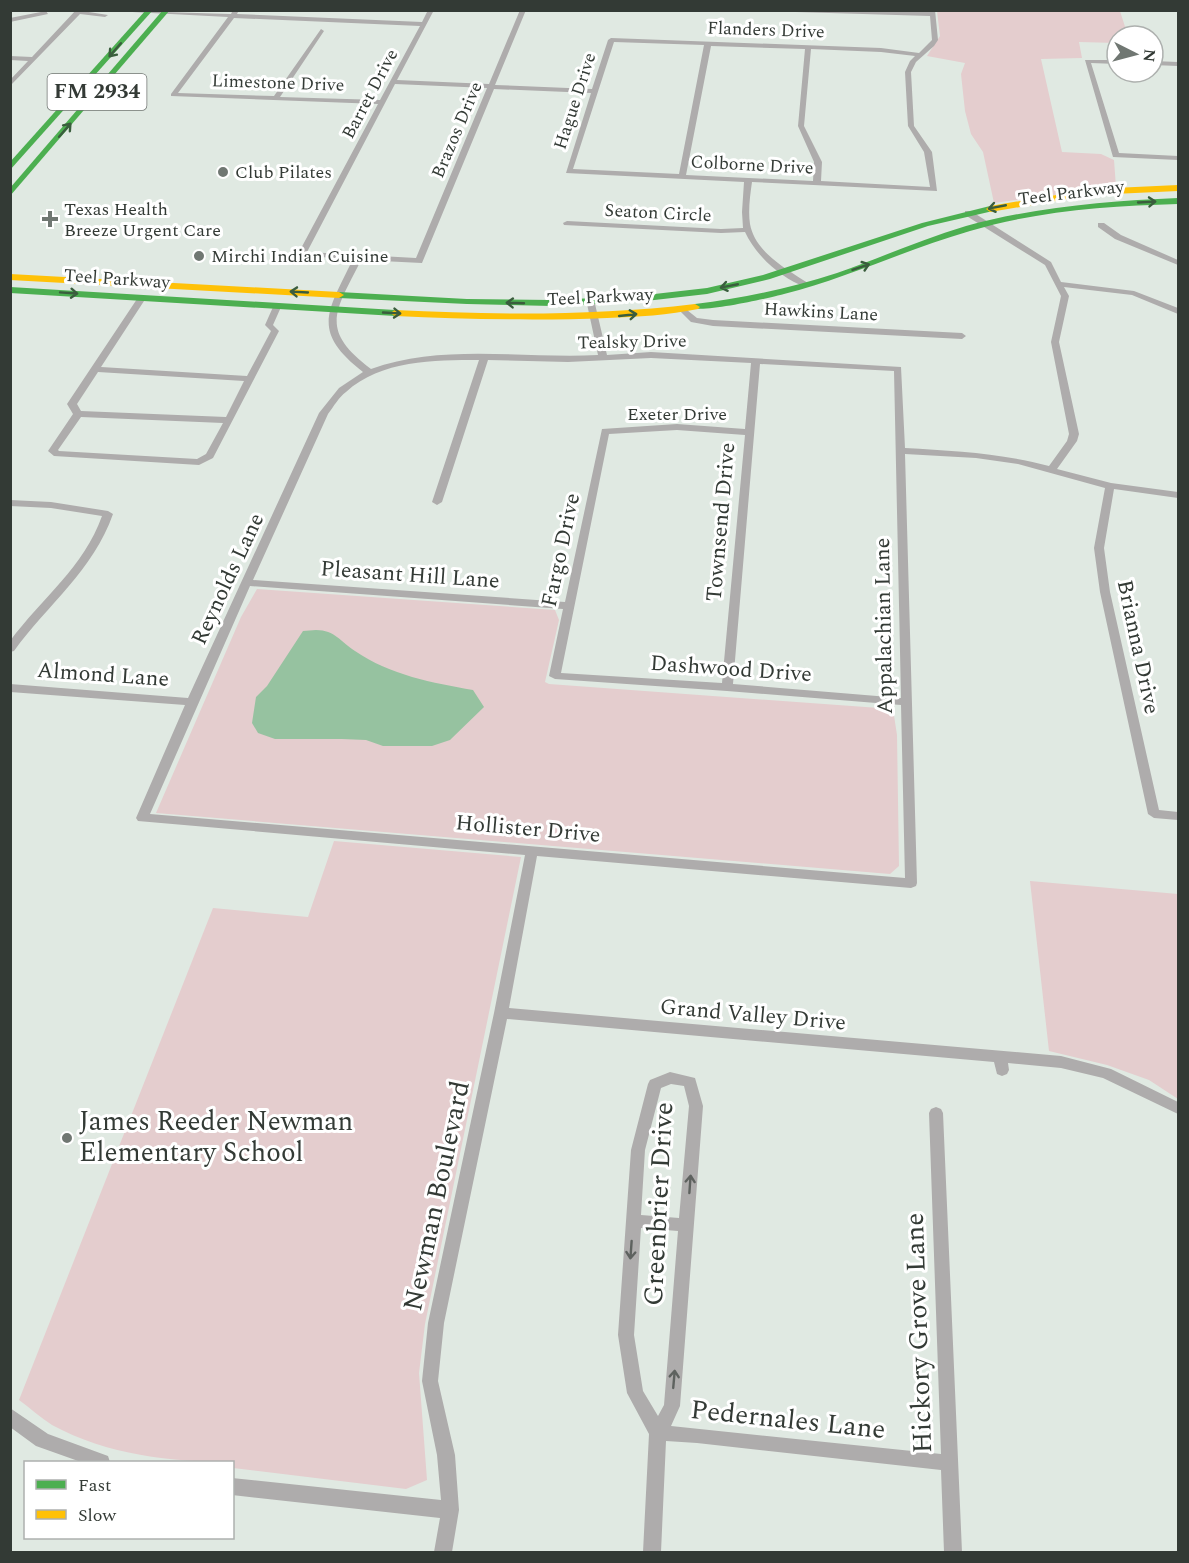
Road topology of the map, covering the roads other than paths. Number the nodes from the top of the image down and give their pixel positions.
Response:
1 (89, 10) edge
2 (97, 10) edge
3 (431, 10) edge
4 (523, 10) edge
5 (729, 10) edge
6 (79, 11) edge
7 (932, 12) edge
8 (46, 13) dead end
9 (156, 13) edge
10 (235, 14) edge
11 (10, 20) edge
12 (424, 24) junction
13 (321, 31) dead end
14 (610, 40) joint
15 (708, 43) junction
16 (808, 47) junction
17 (920, 55) junction
18 (10, 58) edge
19 (34, 58) junction
20 (1105, 62) edge
21 (393, 82) junction
22 (10, 84) edge
23 (492, 87) junction
24 (594, 91) junction
25 (276, 98) junction
26 (382, 102) junction
27 (1179, 158) edge
28 (10, 168) edge
29 (569, 171) joint
30 (10, 173) edge
31 (27, 174) junction
32 (682, 176) junction
33 (748, 180) junction
34 (817, 183) junction
35 (1179, 188) edge
36 (10, 194) edge
37 (1179, 201) edge
38 (968, 213) junction
39 (567, 223) dead end
40 (985, 224) junction
41 (1101, 225) dead end
42 (748, 230) junction
43 (358, 258) junction
44 (1179, 263) edge
45 (786, 273) junction
46 (10, 277) edge
47 (153, 284) junction
48 (1060, 284) junction
49 (806, 285) junction
50 (10, 290) edge
51 (341, 294) junction
52 (142, 298) junction
53 (591, 304) junction
54 (276, 307) junction
55 (682, 309) junction
56 (333, 310) junction
57 (1179, 311) edge
58 (594, 319) junction
59 (962, 336) dead end
60 (484, 358) junction
61 (603, 358) junction
62 (756, 360) junction
63 (95, 369) junction
64 (897, 369) joint
65 (370, 373) junction
66 (249, 379) junction
67 (78, 414) junction
68 (228, 420) junction
69 (605, 431) joint
70 (748, 432) junction
71 (899, 452) junction
72 (1052, 469) junction
73 (1110, 486) junction
74 (1179, 495) edge
75 (437, 502) dead end
76 (10, 503) edge
77 (248, 583) junction
78 (569, 606) junction
79 (10, 649) edge
80 (555, 676) joint
81 (727, 687) junction
82 (10, 688) edge
83 (192, 702) junction
84 (905, 702) junction
85 (1179, 816) edge
86 (142, 818) joint
87 (532, 850) junction
88 (911, 883) joint
89 (501, 1013) junction
90 (1179, 1108) edge
91 (936, 1113) dead end
92 (633, 1221) junction
93 (687, 1225) junction
94 (10, 1416) edge
95 (658, 1433) junction
96 (99, 1461) edge
97 (949, 1463) junction
98 (234, 1486) edge
99 (450, 1510) junction
100 (443, 1552) edge
101 (652, 1552) edge
102 (953, 1552) edge

1 - 6 street
2 - 9 street
3 - 12 street, Barret Drive
4 - 23 street, Brazos Drive
5 - 7 street
6 - 9 street
6 - 19 street
7 - 17 street
8 - 11 street
9 - 10 street
9 -> 28 main road, FM 2934
31 -> 9 main road, FM 2934
10 - 12 street
10 - 25 street, Limestone Drive
12 - 21 street, Barret Drive
13 - 25 street
14 - 15 street, Flanders Drive
14 - 24 street, Hague Drive
15 - 16 street, Flanders Drive
15 - 32 street
16 - 17 street, Flanders Drive
16 - 34 street
17 - 34 street, Colborne Drive
18 - 19 street
19 - 22 street
20 - 27 street
21 - 23 street
21 - 26 street, Barret Drive
23 - 24 street
23 - 43 street, Brazos Drive
24 - 29 street, Hague Drive
25 - 26 street, Limestone Drive
26 - 43 street, Barret Drive
29 - 32 street, Colborne Drive
30 - 31 main road
31 - 36 main road, FM 2934
32 - 33 street, Colborne Drive
33 - 34 street, Colborne Drive
33 - 42 street
35 -> 38 main road, Teel Parkway
40 -> 37 main road, Teel Parkway
38 - 40 street
38 - 45 main road, Teel Parkway
39 - 42 street, Seaton Circle
40 - 48 street
49 -> 40 main road, Teel Parkway
41 - 44 street
42 - 45 street
43 - 51 street
45 - 49 street
45 -> 53 main road, Teel Parkway
46 - 47 main road, Teel Parkway
51 -> 47 main road, Teel Parkway
47 - 52 main road
48 - 57 street
48 - 72 street
49 - 55 main road, Teel Parkway
50 -> 52 main road, Teel Parkway
53 -> 51 main road, Teel Parkway
51 - 56 street
52 - 54 main road, Teel Parkway
52 - 63 street
53 - 58 street
54 - 56 main road, Teel Parkway
54 - 66 street
58 -> 55 main road, Teel Parkway
55 - 59 street, Hawkins Lane
56 -> 58 main road, Teel Parkway
56 - 65 street
58 - 61 street
60 - 61 street, Tealsky Drive
60 - 65 street, Tealsky Drive
60 - 75 street
61 - 62 street, Tealsky Drive
62 - 64 street, Tealsky Drive
62 - 70 street, Townsend Drive
63 - 66 street
63 - 67 street
64 - 71 street, Appalachian Lane
65 - 77 street, Reynolds Lane
66 - 68 street
67 - 68 street
67 - 68 street
69 - 70 street, Exeter Drive
69 - 78 street, Fargo Drive
70 - 81 street, Townsend Drive
71 - 72 street
71 - 84 street, Appalachian Lane
72 - 73 street
73 - 74 street
73 - 85 street, Brianna Drive
76 - 79 street
77 - 78 street, Pleasant Hill Lane
77 - 83 street, Reynolds Lane
78 - 80 street, Fargo Drive
80 - 81 street, Dashwood Drive
81 - 84 street, Dashwood Drive
82 - 83 street, Almond Lane
83 - 86 street, Reynolds Lane
84 - 88 street, Appalachian Lane
86 - 87 street, Hollister Drive
87 - 88 street, Hollister Drive
87 - 89 street, Newman Boulevard
89 - 90 street, Grand Valley Drive
89 - 99 street, Newman Boulevard
91 - 97 street, Hickory Grove Lane
92 - 93 street
93 -> 92 street, Greenbrier Drive
92 -> 95 street, Greenbrier Drive
95 -> 93 street, Greenbrier Drive
94 - 96 street
95 - 97 street, Pedernales Lane
95 - 101 street, Greenbrier Drive
97 - 102 street, Hickory Grove Lane
98 - 99 street
99 - 100 street, Newman Boulevard

